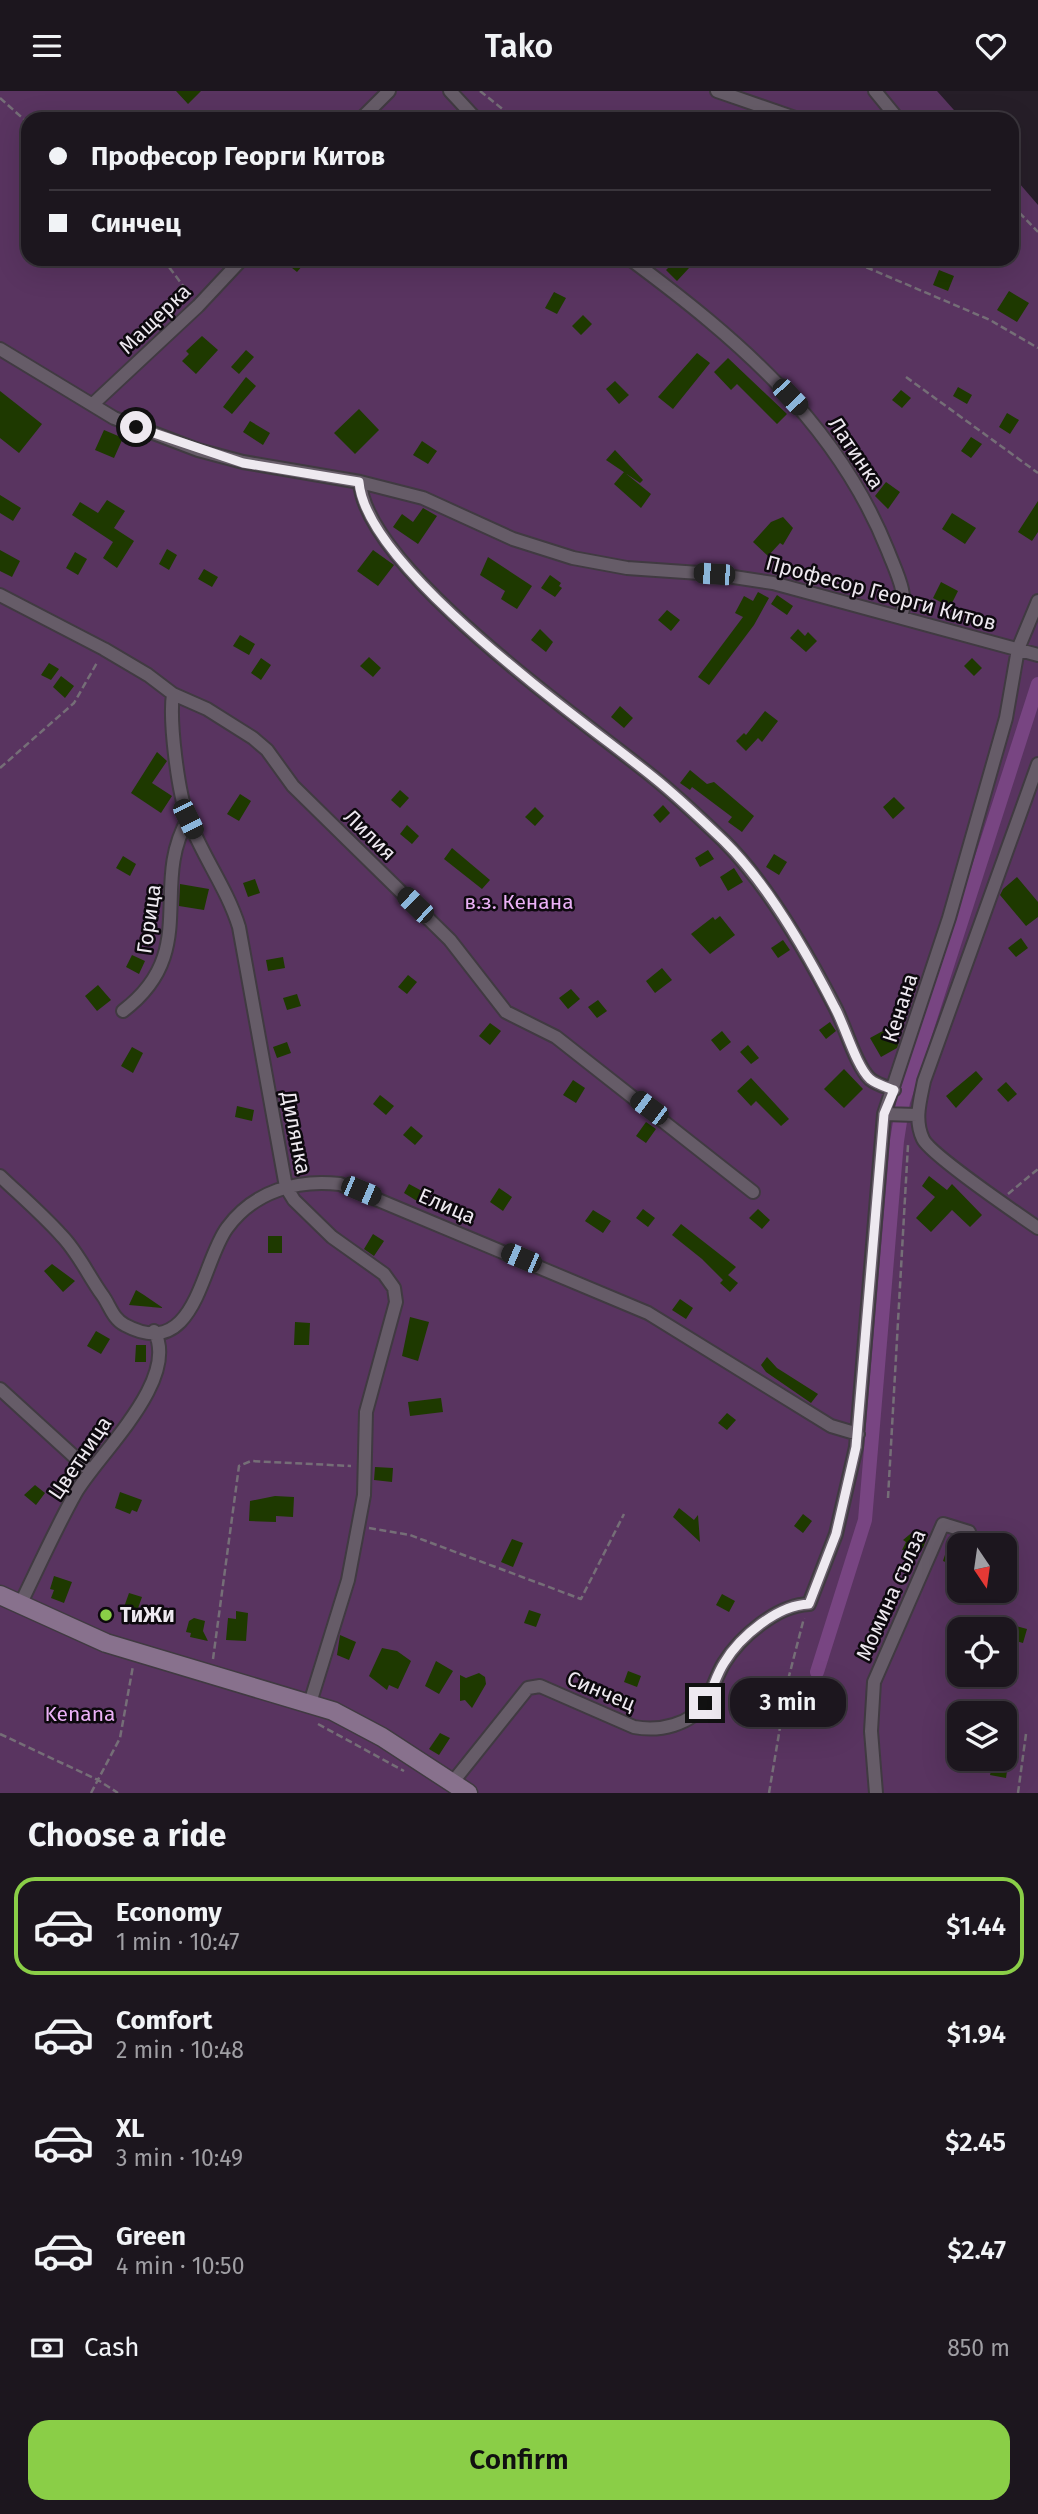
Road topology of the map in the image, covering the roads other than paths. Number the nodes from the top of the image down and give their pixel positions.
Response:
1 (389, 91) edge
2 (450, 91) edge
3 (717, 91) edge
4 (875, 91) edge
5 (368, 112) edge
6 (470, 112) edge
7 (778, 112) edge
8 (892, 112) edge
9 (235, 266) edge
10 (638, 266) edge
11 (0, 349) edge
12 (93, 404) junction
13 (359, 482) junction
14 (0, 595) edge
15 (1038, 601) edge
16 (901, 617) junction
17 (1019, 649) junction
18 (1038, 655) edge
19 (173, 694) junction
20 (1038, 764) edge
21 (188, 819) junction
22 (123, 1011) dead end
23 (894, 1090) junction
24 (884, 1114) junction
25 (918, 1115) junction
26 (0, 1176) edge
27 (286, 1187) junction
28 (754, 1192) dead end
29 (1038, 1228) edge
30 (154, 1331) junction
31 (0, 1389) edge
32 (858, 1434) junction
33 (90, 1471) junction
34 (969, 1532) dead end
35 (0, 1595) edge
36 (809, 1604) joint
37 (20, 1605) junction
38 (310, 1703) junction
39 (452, 1783) junction
40 (468, 1793) edge
41 (876, 1793) edge

1 - 5 street
2 - 6 street
3 - 7 street
4 - 8 street
9 - 12 street, Мащерка
10 - 16 street, Латинка
11 - 12 street, Професор Георги Китов
12 - 13 street, Професор Георги Китов
13 - 16 street, Професор Георги Китов
13 - 23 street
14 - 19 street, Лилия
15 - 17 street, Кенана
16 - 17 street, Професор Георги Китов
17 - 18 street, Професор Георги Китов
17 - 23 street, Кенана
19 - 21 street, Дилянка
19 - 28 street, Лилия
20 - 25 street
21 - 22 street, Горица
21 - 27 street, Дилянка
23 - 24 street, Кенана
24 - 25 street
24 - 32 street, Кенана
25 - 29 street
26 - 30 street
27 - 30 street, Елица
27 - 32 street, Елица
27 - 38 street, Дилянка
30 - 33 street, Цветница
31 - 33 street
32 - 36 street, Кенана
33 - 37 street, Цветница
34 - 41 street, Момина сълза
35 - 37 main road
36 - 39 street, Синчец
37 - 38 main road
38 - 39 main road
39 - 40 main road

